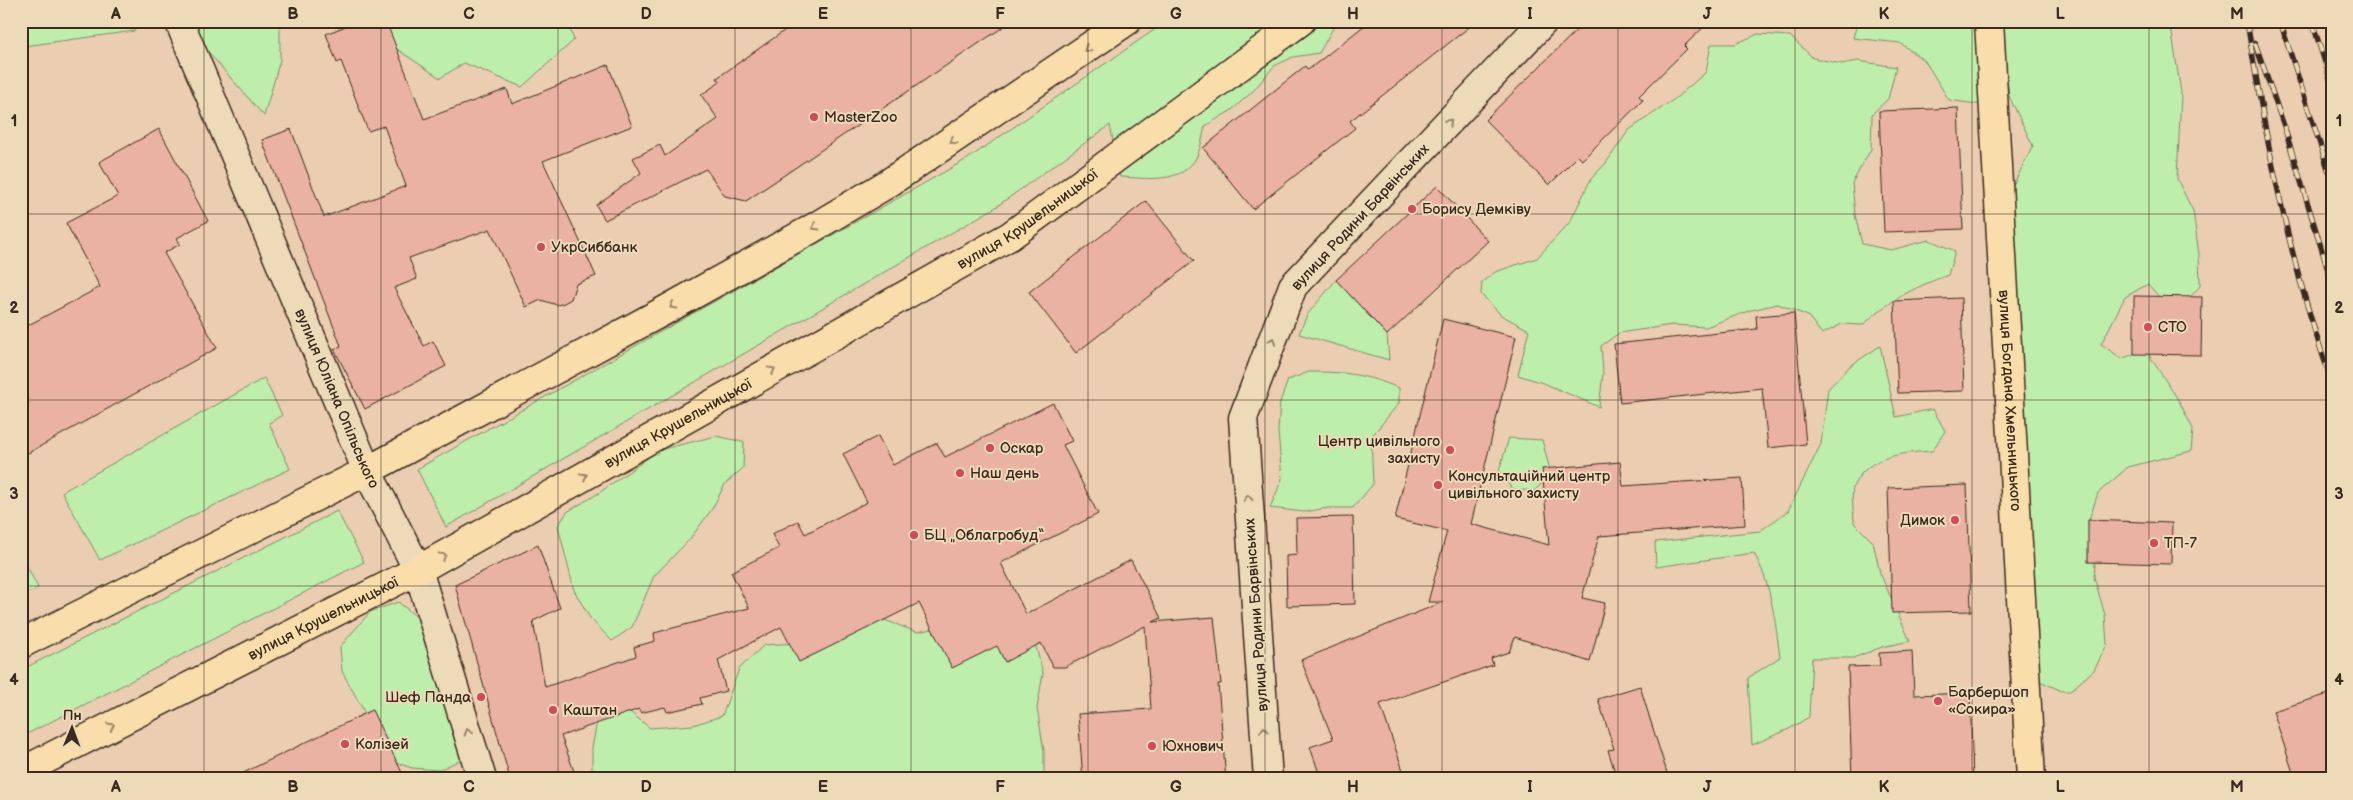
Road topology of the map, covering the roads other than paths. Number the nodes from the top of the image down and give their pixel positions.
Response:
1 (179, 21) edge
2 (1127, 21) edge
3 (1302, 21) edge
4 (1544, 21) edge
5 (1989, 21) edge
6 (367, 471) junction
7 (418, 570) junction
8 (21, 644) edge
9 (21, 772) edge
10 (482, 779) edge
11 (1268, 779) edge
12 (2031, 779) edge

1 - 6 street, вулиця Юліана Опільського
2 -> 6 main road
7 -> 3 main road, вулиця Крушельницької
11 -> 4 street, вулиця Родини Барвінських
5 - 12 main road, вулиця Богдана Хмельницького
6 - 7 street, вулиця Юліана Опільського
6 - 8 main road
9 -> 7 main road, вулиця Крушельницької
10 -> 7 street, вулиця Юліана Опільського

